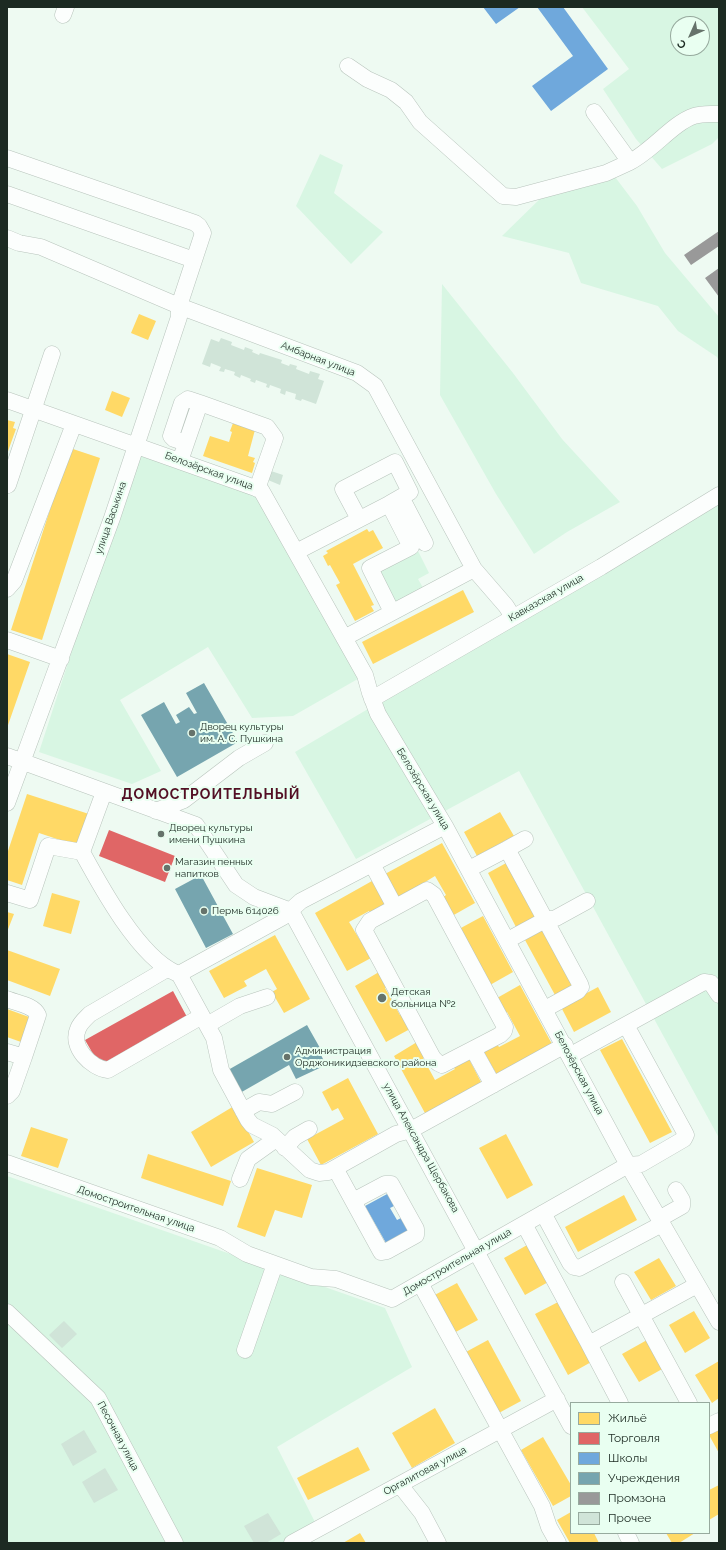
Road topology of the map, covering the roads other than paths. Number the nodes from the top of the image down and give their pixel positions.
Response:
1 (348, 66) dead end
2 (594, 112) dead end
3 (719, 114) edge
4 (7, 158) edge
5 (630, 162) junction
6 (7, 194) edge
7 (7, 238) edge
8 (194, 260) junction
9 (179, 306) junction
10 (52, 354) dead end
11 (7, 400) edge
12 (32, 409) junction
13 (74, 424) junction
14 (136, 445) junction
15 (180, 461) junction
16 (8, 485) dead end
17 (257, 489) junction
18 (718, 496) edge
19 (395, 500) junction
20 (359, 519) junction
21 (425, 543) dead end
22 (296, 552) junction
23 (474, 569) junction
24 (7, 589) edge
25 (392, 612) junction
26 (513, 617) junction
27 (344, 638) junction
28 (7, 640) edge
29 (61, 659) junction
30 (372, 699) junction
31 (265, 743) dead end
32 (7, 756) edge
33 (22, 762) junction
34 (104, 792) junction
35 (7, 803) edge
36 (156, 811) junction
37 (445, 826) junction
38 (525, 839) dead end
39 (506, 849) junction
40 (82, 852) junction
41 (372, 864) junction
42 (469, 869) junction
43 (7, 893) edge
44 (586, 901) dead end
45 (395, 907) junction
46 (291, 911) junction
47 (545, 920) junction
48 (508, 940) junction
49 (173, 971) junction
50 (719, 995) edge
51 (268, 997) dead end
52 (7, 1000) edge
53 (545, 1009) junction
54 (204, 1021) junction
55 (626, 1025) junction
56 (473, 1049) junction
57 (568, 1050) junction
58 (7, 1052) edge
59 (24, 1057) junction
60 (493, 1085) junction
61 (295, 1092) dead end
62 (7, 1096) edge
63 (243, 1111) junction
64 (309, 1129) dead end
65 (411, 1130) junction
66 (281, 1144) junction
67 (7, 1163) edge
68 (628, 1165) junction
69 (335, 1168) junction
70 (240, 1178) dead end
71 (676, 1190) dead end
72 (353, 1201) dead end
73 (543, 1213) junction
74 (661, 1221) junction
75 (524, 1224) junction
76 (220, 1238) junction
77 (477, 1250) junction
78 (275, 1264) junction
79 (336, 1279) junction
80 (623, 1282) dead end
81 (420, 1283) junction
82 (697, 1285) junction
83 (7, 1312) edge
84 (641, 1315) junction
85 (719, 1322) edge
86 (589, 1344) junction
87 (245, 1350) dead end
88 (557, 1399) junction
89 (619, 1402) edge
90 (688, 1402) edge
91 (719, 1421) edge
92 (570, 1424) edge
93 (710, 1426) edge
94 (500, 1430) junction
95 (400, 1485) junction
96 (626, 1534) edge
97 (175, 1543) edge
98 (292, 1543) edge
99 (438, 1543) edge
100 (558, 1543) edge
101 (631, 1543) edge

1 - 5 street
2 - 5 street
3 - 5 street
4 - 8 street, улица Васькина
6 - 8 street
7 - 9 street, Амбарная улица
8 - 9 street, улица Васькина
9 - 14 street, улица Васькина
9 - 23 street, Амбарная улица
10 - 12 street
11 - 12 street, Белозёрская улица
12 - 13 street, Белозёрская улица
12 - 16 street
13 - 14 street, Белозёрская улица
13 - 24 street
14 - 15 street, Белозёрская улица
14 - 29 street, улица Васькина
15 - 17 street, Белозёрская улица
15 - 17 street
17 - 22 street, Белозёрская улица
18 - 26 street, Кавказская улица
19 - 20 street
19 - 20 street
19 - 21 street
19 - 25 street
20 - 22 street
22 - 27 street, Белозёрская улица
23 - 25 street
23 - 26 street, Амбарная улица
25 - 27 street
26 - 30 street, Кавказская улица
27 - 30 street, Белозёрская улица
28 - 29 street
29 - 33 street, улица Васькина
30 - 37 street, Белозёрская улица
31 - 36 street
32 - 33 street
33 - 34 street
33 - 35 street, улица Васькина
34 - 36 street
34 - 40 street
36 - 46 street
37 - 41 street
37 - 42 street, Белозёрская улица
38 - 39 street
39 - 42 street
39 - 47 street
40 - 43 street
40 - 49 street
41 - 45 street
41 - 46 street
42 - 48 street, Белозёрская улица
44 - 47 street
45 - 56 street
45 - 56 street
46 - 49 street
46 - 65 street, улица Александра Щербакова
47 - 48 street
47 - 53 street
48 - 53 street, Белозёрская улица
49 - 54 street
49 - 54 street
50 - 55 street
51 - 54 street
52 - 59 street
53 - 57 street, Белозёрская улица
54 - 63 street
55 - 57 street
55 - 68 street, Домостроительная улица
56 - 60 street
57 - 60 street
57 - 68 street, Белозёрская улица
58 - 59 street
59 - 62 street
60 - 65 street
61 - 63 street
63 - 66 street
64 - 66 street
65 - 69 street
65 - 77 street, улица Александра Щербакова
66 - 69 street
66 - 70 street
67 - 76 street, Домостроительная улица
68 - 73 street, Домостроительная улица
68 - 74 street, Белозёрская улица
69 - 72 street
71 - 74 street
73 - 74 street
73 - 75 street, Домостроительная улица
74 - 82 street, Белозёрская улица
75 - 77 street, Домостроительная улица
75 - 86 street
76 - 78 street, Домостроительная улица
76 - 79 street
77 - 81 street, Домостроительная улица
77 - 88 street, улица Александра Щербакова
78 - 79 street, Домостроительная улица
78 - 87 street
79 - 81 street, Домостроительная улица
80 - 84 street
81 - 94 street
82 - 84 street
82 - 85 street, Белозёрская улица
83 - 97 street, Песочная улица
84 - 86 street
84 - 90 street
86 - 89 street
88 - 92 street, улица Александра Щербакова
88 - 94 street, Оргалитовая улица
91 - 93 street
94 - 95 street, Оргалитовая улица
94 - 100 street
95 - 98 street, Оргалитовая улица
95 - 99 street
96 - 101 street

